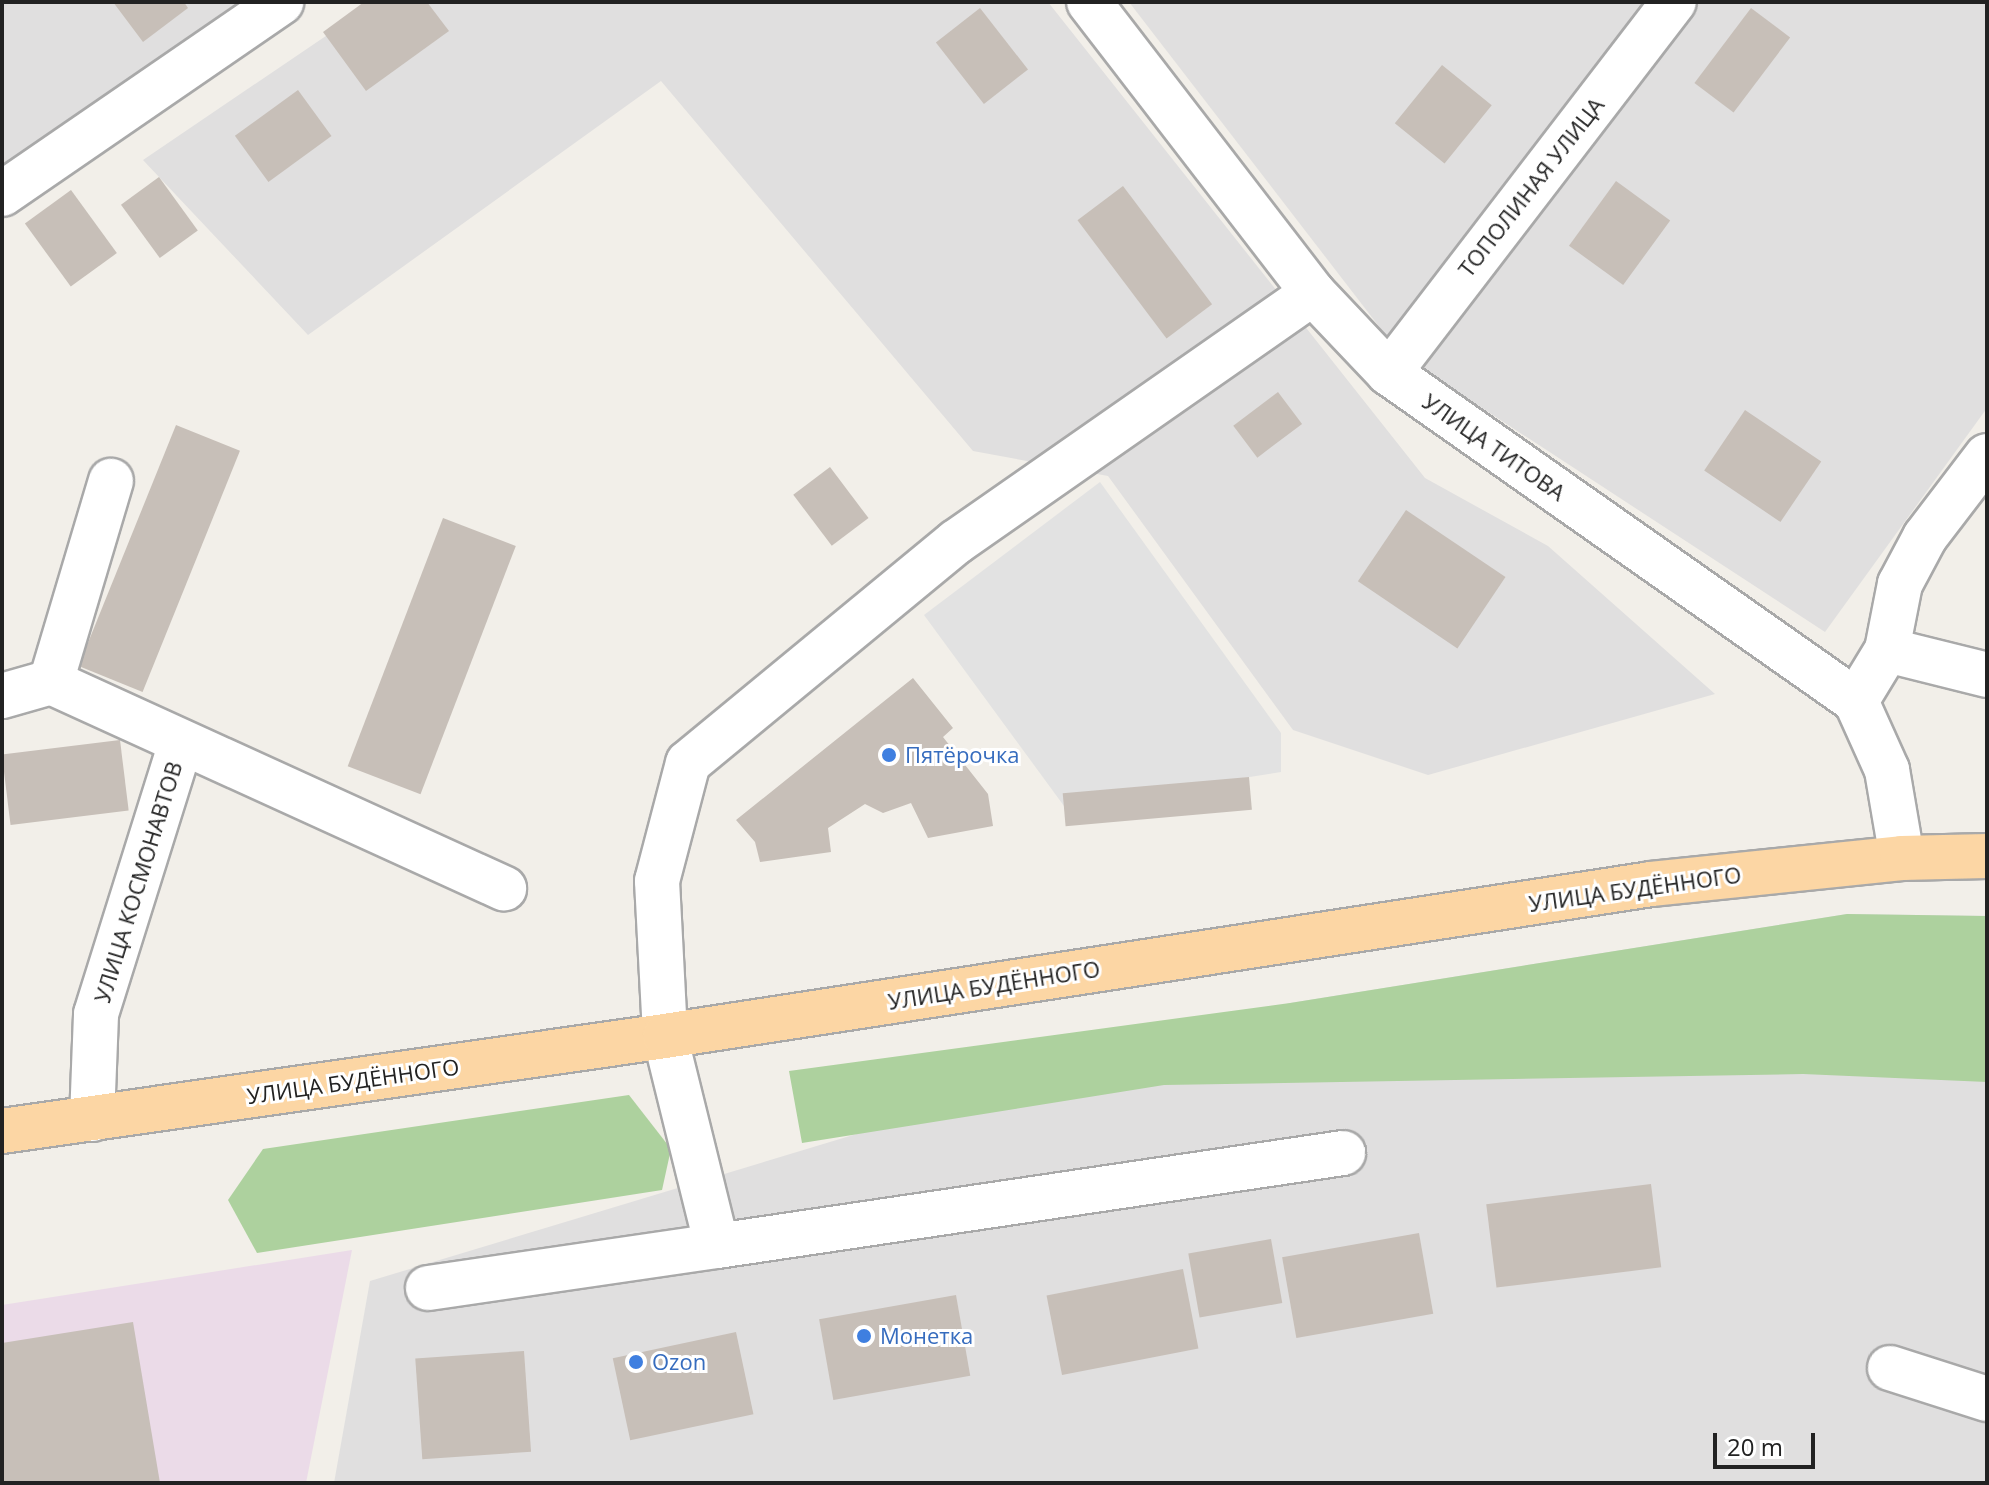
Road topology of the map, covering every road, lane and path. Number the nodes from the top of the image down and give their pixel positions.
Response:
1 (281, 2) edge
2 (1089, 2) edge
3 (1674, 2) edge
4 (2, 194) edge
5 (1313, 293) junction
6 (1389, 373) junction
7 (1987, 456) edge
8 (111, 481) dead end
9 (1887, 650) junction
10 (1987, 675) edge
11 (51, 682) junction
12 (2, 696) edge
13 (1856, 701) junction
14 (181, 742) junction
15 (1987, 856) edge
16 (1902, 858) junction
17 (504, 888) dead end
18 (665, 1036) junction
19 (92, 1119) junction
20 (2, 1131) edge
21 (1343, 1153) dead end
22 (717, 1246) junction
23 (428, 1288) dead end
24 (1890, 1368) dead end
25 (1987, 1399) edge

1 - 4 street
2 - 5 street, УЛИЦА ТИТОВА
3 - 6 street, ТОПОЛИНАЯ УЛИЦА
5 - 6 street, УЛИЦА ТИТОВА
5 - 18 street
6 - 13 street, УЛИЦА ТИТОВА
7 - 9 street
8 - 11 street
9 - 10 street
9 - 13 street
11 - 12 street
11 - 14 street
13 - 16 street
14 - 17 street
14 - 19 street, УЛИЦА КОСМОНАВТОВ
15 - 16 main road, УЛИЦА БУДЁННОГО
16 - 18 main road, УЛИЦА БУДЁННОГО
18 - 19 main road, УЛИЦА БУДЁННОГО
18 - 22 street
19 - 20 main road, УЛИЦА БУДЁННОГО
21 - 22 street
22 - 23 street
24 - 25 street

